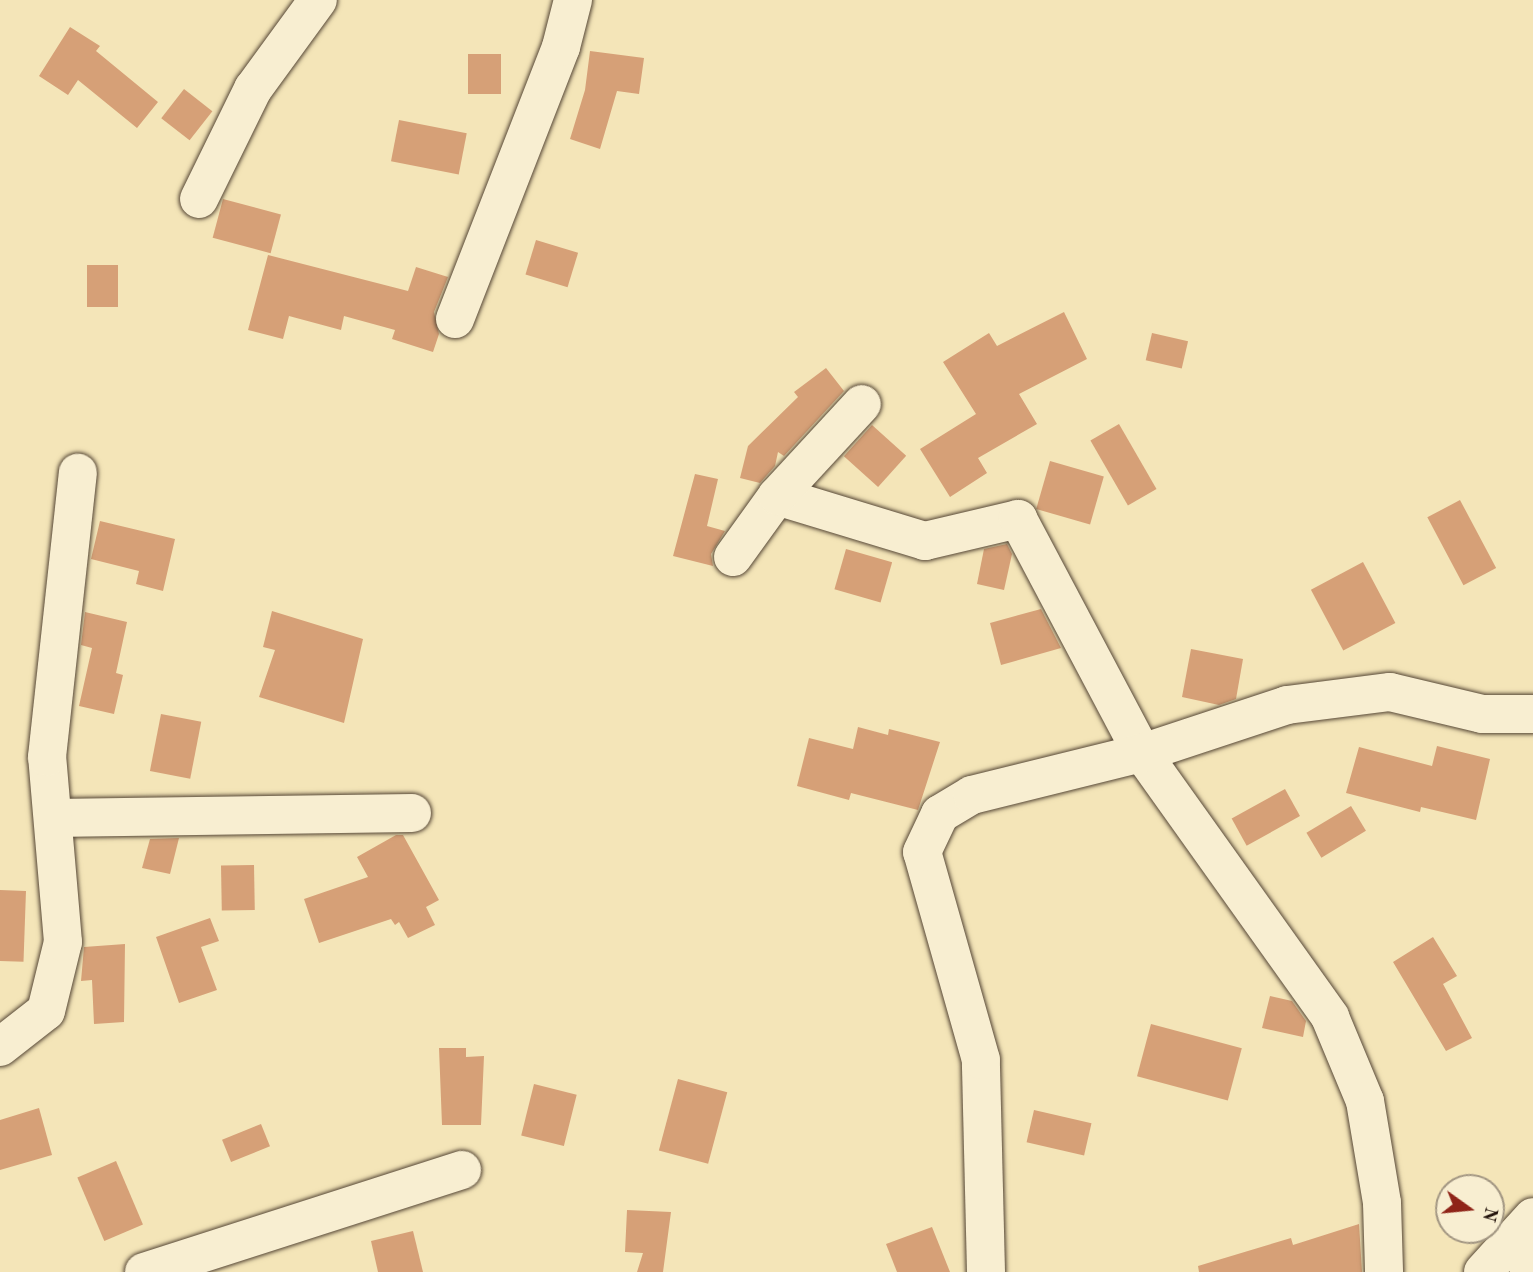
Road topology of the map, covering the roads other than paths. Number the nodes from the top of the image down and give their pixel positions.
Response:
1 (318, 0) edge
2 (573, 0) edge
3 (198, 199) dead end
4 (455, 319) dead end
5 (862, 404) dead end
6 (78, 473) dead end
7 (777, 496) junction
8 (733, 557) dead end
9 (1533, 714) edge
10 (1142, 752) junction
11 (411, 813) dead end
12 (53, 818) junction
13 (0, 1047) edge
14 (462, 1170) dead end
15 (1525, 1243) edge
16 (144, 1272) edge
17 (986, 1272) edge
18 (1384, 1272) edge
19 (1483, 1272) edge

1 - 3 street
2 - 4 street
5 - 7 street
6 - 12 street
7 - 8 street
7 - 10 street
9 - 10 street
10 - 17 street
10 - 18 street
11 - 12 street
12 - 13 street
14 - 16 street
15 - 19 street

